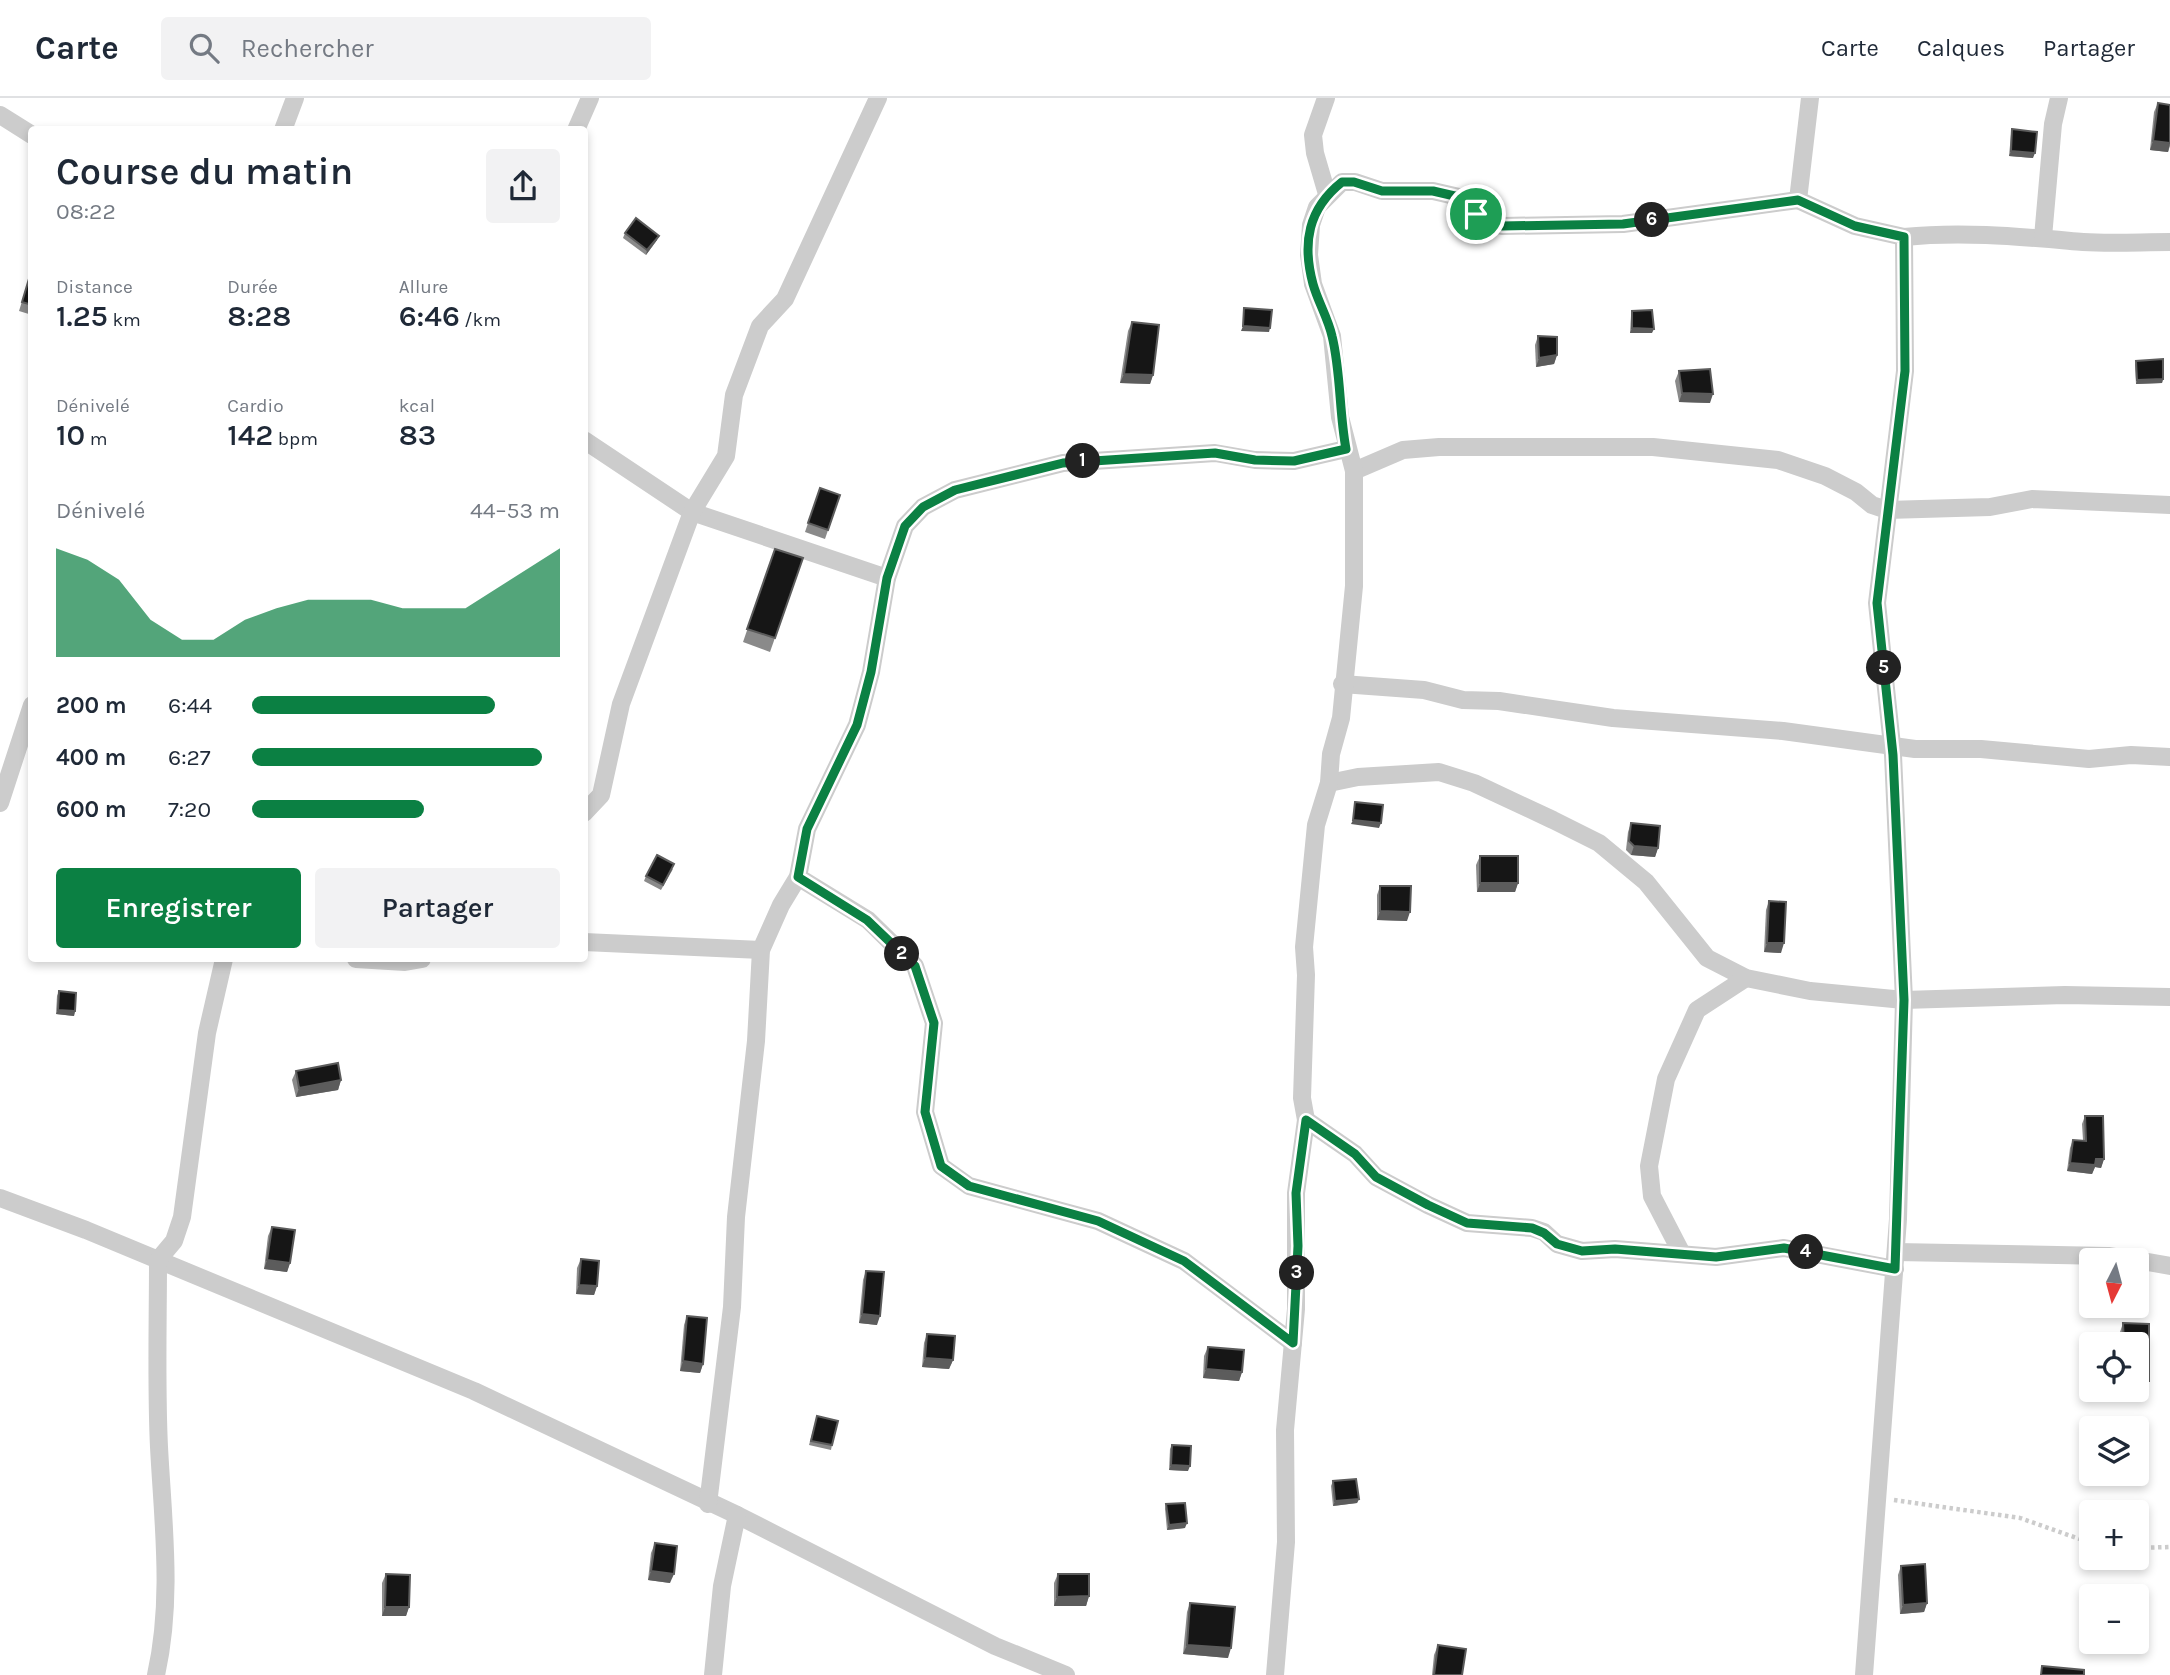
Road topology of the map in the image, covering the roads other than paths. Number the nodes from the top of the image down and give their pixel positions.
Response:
1 (295, 98) edge
2 (590, 98) edge
3 (878, 98) edge
4 (1326, 98) edge
5 (1810, 98) edge
6 (2059, 98) edge
7 (0, 115) edge
8 (284, 126) edge
9 (578, 126) edge
10 (28, 132) edge
11 (1327, 194) junction
12 (1798, 200) junction
13 (1904, 237) junction
14 (2043, 237) junction
15 (2170, 242) edge
16 (588, 443) edge
17 (1346, 449) junction
18 (1354, 471) junction
19 (2170, 505) edge
20 (1887, 510) junction
21 (692, 512) junction
22 (887, 578) junction
23 (1342, 684) junction
24 (28, 717) edge
25 (1892, 746) junction
26 (2170, 757) edge
27 (1329, 783) junction
28 (0, 803) edge
29 (588, 809) edge
30 (798, 877) junction
31 (588, 942) edge
32 (761, 950) junction
33 (223, 962) edge
34 (1746, 978) junction
35 (2170, 997) edge
36 (1904, 1000) junction
37 (1306, 1120) junction
38 (0, 1198) edge
39 (1681, 1252) junction
40 (2079, 1257) edge
41 (158, 1260) junction
42 (1896, 1260) junction
43 (2149, 1262) edge
44 (2170, 1266) edge
45 (1293, 1343) junction
46 (708, 1504) junction
47 (737, 1515) junction
48 (156, 1675) edge
49 (713, 1675) edge
50 (1066, 1675) edge
51 (1275, 1675) edge
52 (1864, 1675) edge

1 - 8 street
2 - 9 street
3 - 21 street
4 - 11 street
5 - 12 street
6 - 14 street
7 - 10 street
11 - 12 street
11 - 17 street
12 - 13 street
13 - 14 street
13 - 20 street
14 - 15 street
16 - 21 street
17 - 18 street
17 - 22 street
18 - 20 street
18 - 23 street
19 - 20 street
20 - 25 street
21 - 22 street
21 - 29 street
22 - 30 street
23 - 25 street
23 - 27 street
24 - 28 street
25 - 26 street
25 - 36 street
27 - 34 street
27 - 37 street
30 - 32 street
30 - 45 street
31 - 32 street
32 - 46 street
33 - 41 street
34 - 36 street
34 - 39 street
35 - 36 street
36 - 42 street
37 - 39 street
37 - 45 street
38 - 41 street
39 - 42 street
40 - 42 street
41 - 46 street
41 - 48 street
42 - 52 street
43 - 44 street
45 - 51 street
46 - 47 street
47 - 49 street
47 - 50 street

